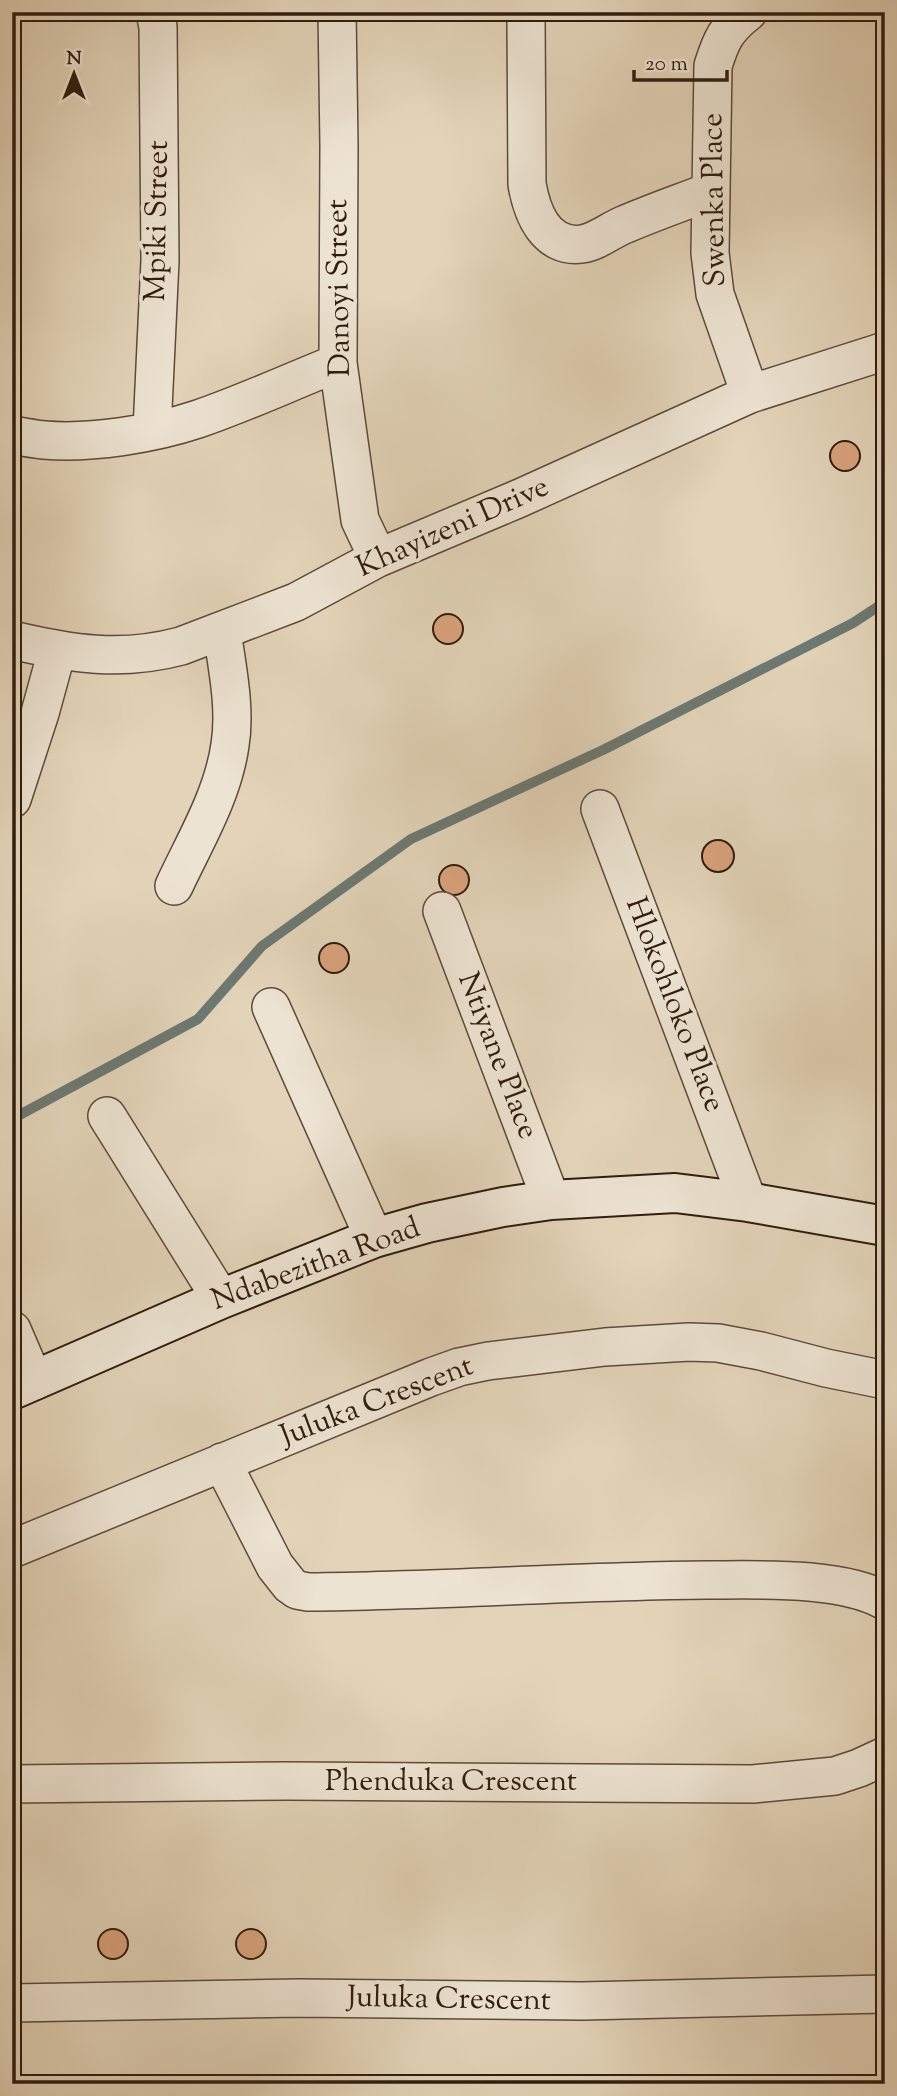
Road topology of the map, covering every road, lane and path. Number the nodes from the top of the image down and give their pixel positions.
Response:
1 (155, 12) edge
2 (337, 12) edge
3 (528, 12) edge
4 (748, 12) edge
5 (711, 191) junction
6 (885, 351) edge
7 (338, 363) junction
8 (750, 394) junction
9 (152, 430) junction
10 (12, 435) edge
11 (378, 558) junction
12 (222, 631) junction
13 (12, 640) edge
14 (57, 651) junction
15 (12, 799) edge
16 (600, 809) dead end
17 (174, 886) dead end
18 (442, 911) dead end
19 (271, 1007) dead end
20 (107, 1116) dead end
21 (551, 1200) junction
22 (748, 1202) junction
23 (885, 1226) edge
24 (374, 1238) junction
25 (221, 1299) junction
26 (12, 1331) edge
27 (885, 1380) edge
28 (23, 1385) edge
29 (222, 1462) junction
30 (12, 1549) edge
31 (885, 1601) edge
32 (885, 1756) edge
33 (12, 1784) edge
34 (885, 1994) edge
35 (12, 2003) edge

1 - 9 street, Mpiki Street
2 - 7 street, Danoyi Street
3 - 5 street
4 - 5 street, Swenka Place
5 - 8 street, Swenka Place
6 - 8 street, Khayizeni Drive
7 - 9 street
7 - 11 street, Danoyi Street
8 - 11 street, Khayizeni Drive
9 - 10 street
11 - 12 street, Khayizeni Drive
12 - 14 street, Khayizeni Drive
12 - 17 street
13 - 14 street, Khayizeni Drive
14 - 15 street
16 - 22 street, Hlokohloko Place
18 - 21 street, Ntiyane Place
19 - 24 street
20 - 25 street
21 - 22 street, Ndabezitha Road
21 - 24 street, Ndabezitha Road
22 - 23 street, Ndabezitha Road
24 - 25 street, Ndabezitha Road
25 - 28 street, Ndabezitha Road
26 - 28 street
27 - 29 street, Juluka Crescent
29 - 30 street, Juluka Crescent
29 - 31 street
32 - 33 street, Phenduka Crescent
34 - 35 street, Juluka Crescent

